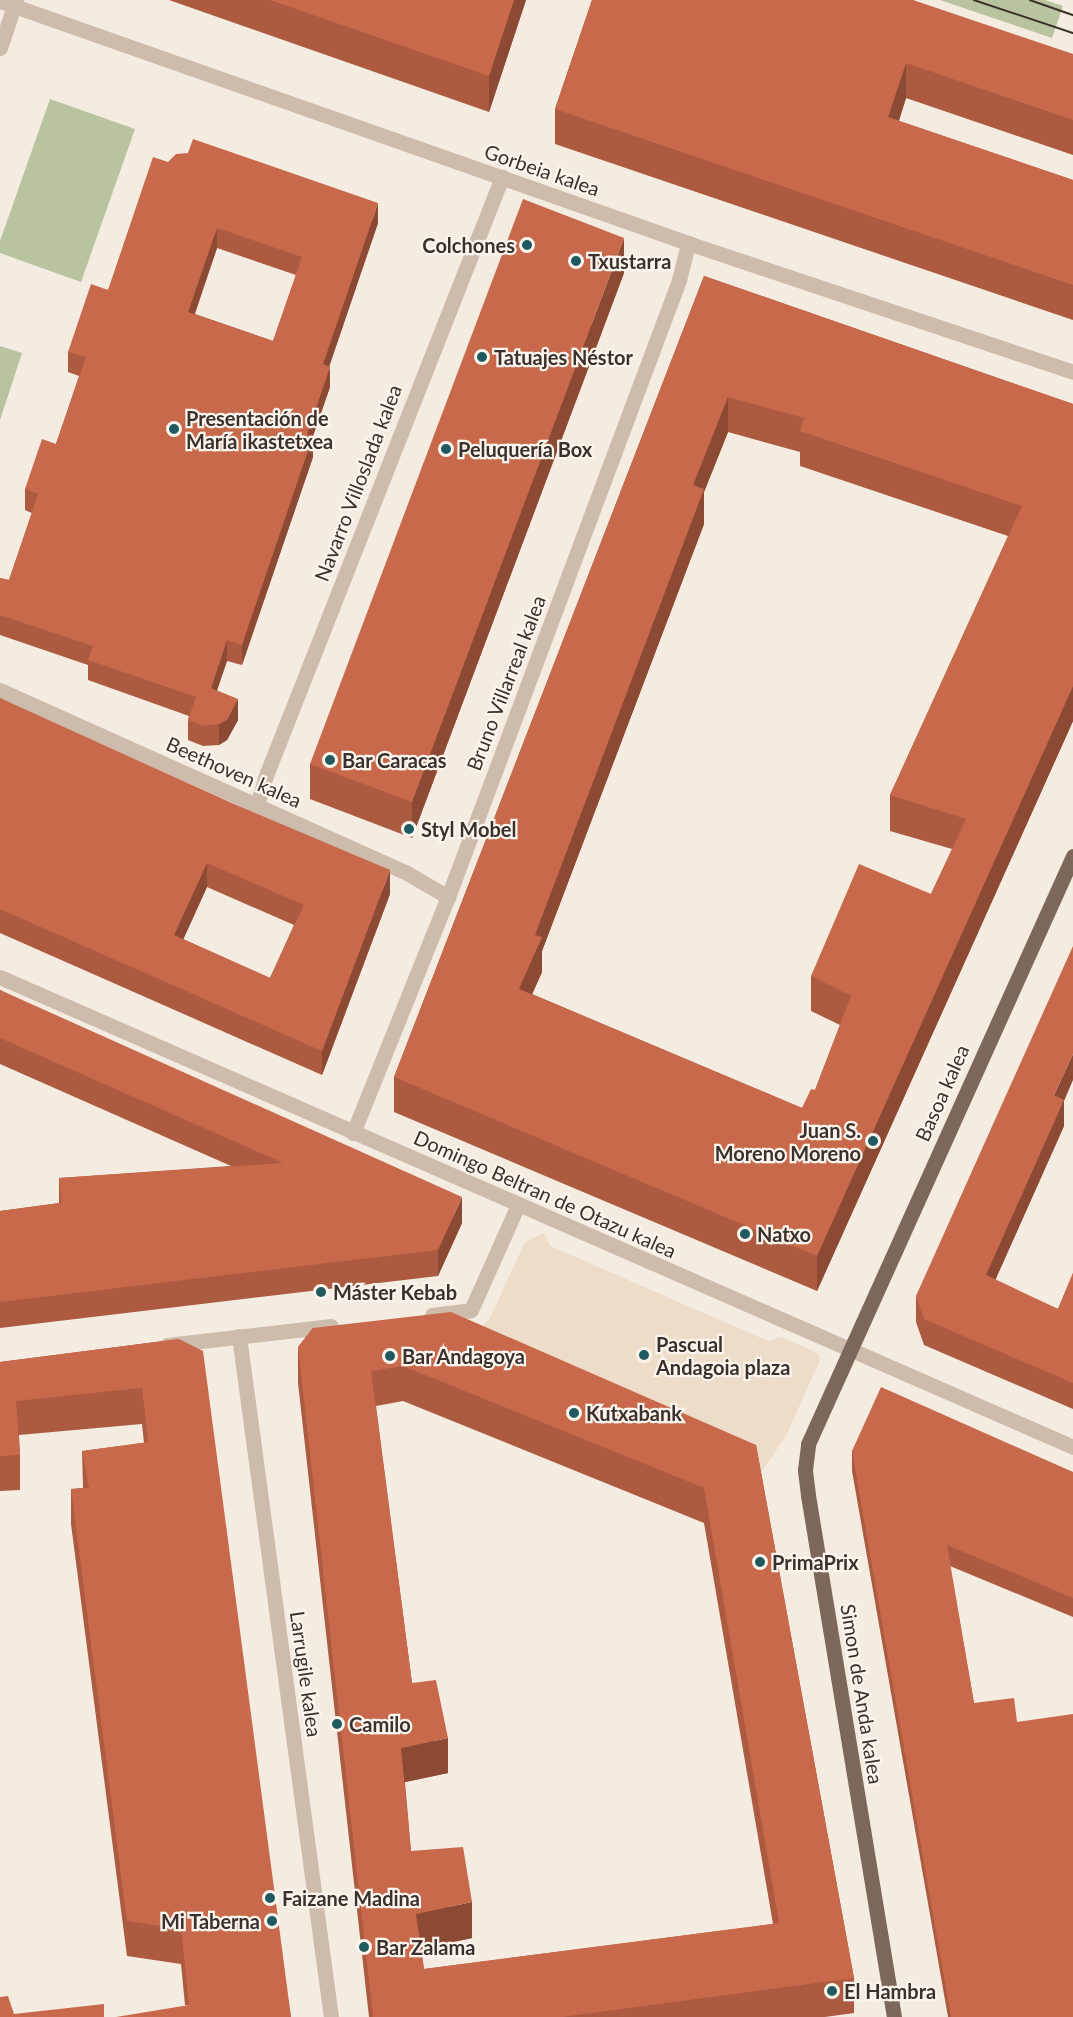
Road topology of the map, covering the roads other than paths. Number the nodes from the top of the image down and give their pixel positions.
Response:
1 (10, 2) edge
2 (0, 48) edge
3 (502, 177) junction
4 (688, 243) junction
5 (1073, 372) edge
6 (0, 690) edge
7 (257, 805) junction
8 (1073, 856) edge
9 (448, 897) junction
10 (0, 977) edge
11 (352, 1133) junction
12 (518, 1205) junction
13 (413, 1317) edge
14 (343, 1325) edge
15 (239, 1336) junction
16 (148, 1347) edge
17 (850, 1349) junction
18 (1073, 1448) edge
19 (331, 2017) edge
20 (894, 2017) edge

1 - 2 street
1 - 3 street, Gorbeia kalea
3 - 4 street, Gorbeia kalea
3 - 7 street, Navarro Villoslada kalea
4 - 5 street, Gorbeia kalea
4 - 9 street, Bruno Villarreal kalea
6 - 7 street, Beethoven kalea
7 - 9 street, Beethoven kalea
8 - 17 main road, Basoa kalea
9 - 11 street, Bruno Villarreal kalea
10 - 11 street, Domingo Beltran de Otazu kalea
11 - 12 street, Domingo Beltran de Otazu kalea
12 - 13 street
12 - 17 street, Domingo Beltran de Otazu kalea
14 - 15 street
15 - 16 street
15 - 19 street, Larrugile kalea
17 - 18 street, Domingo Beltran de Otazu kalea
17 - 20 main road, Simon de Anda kalea

